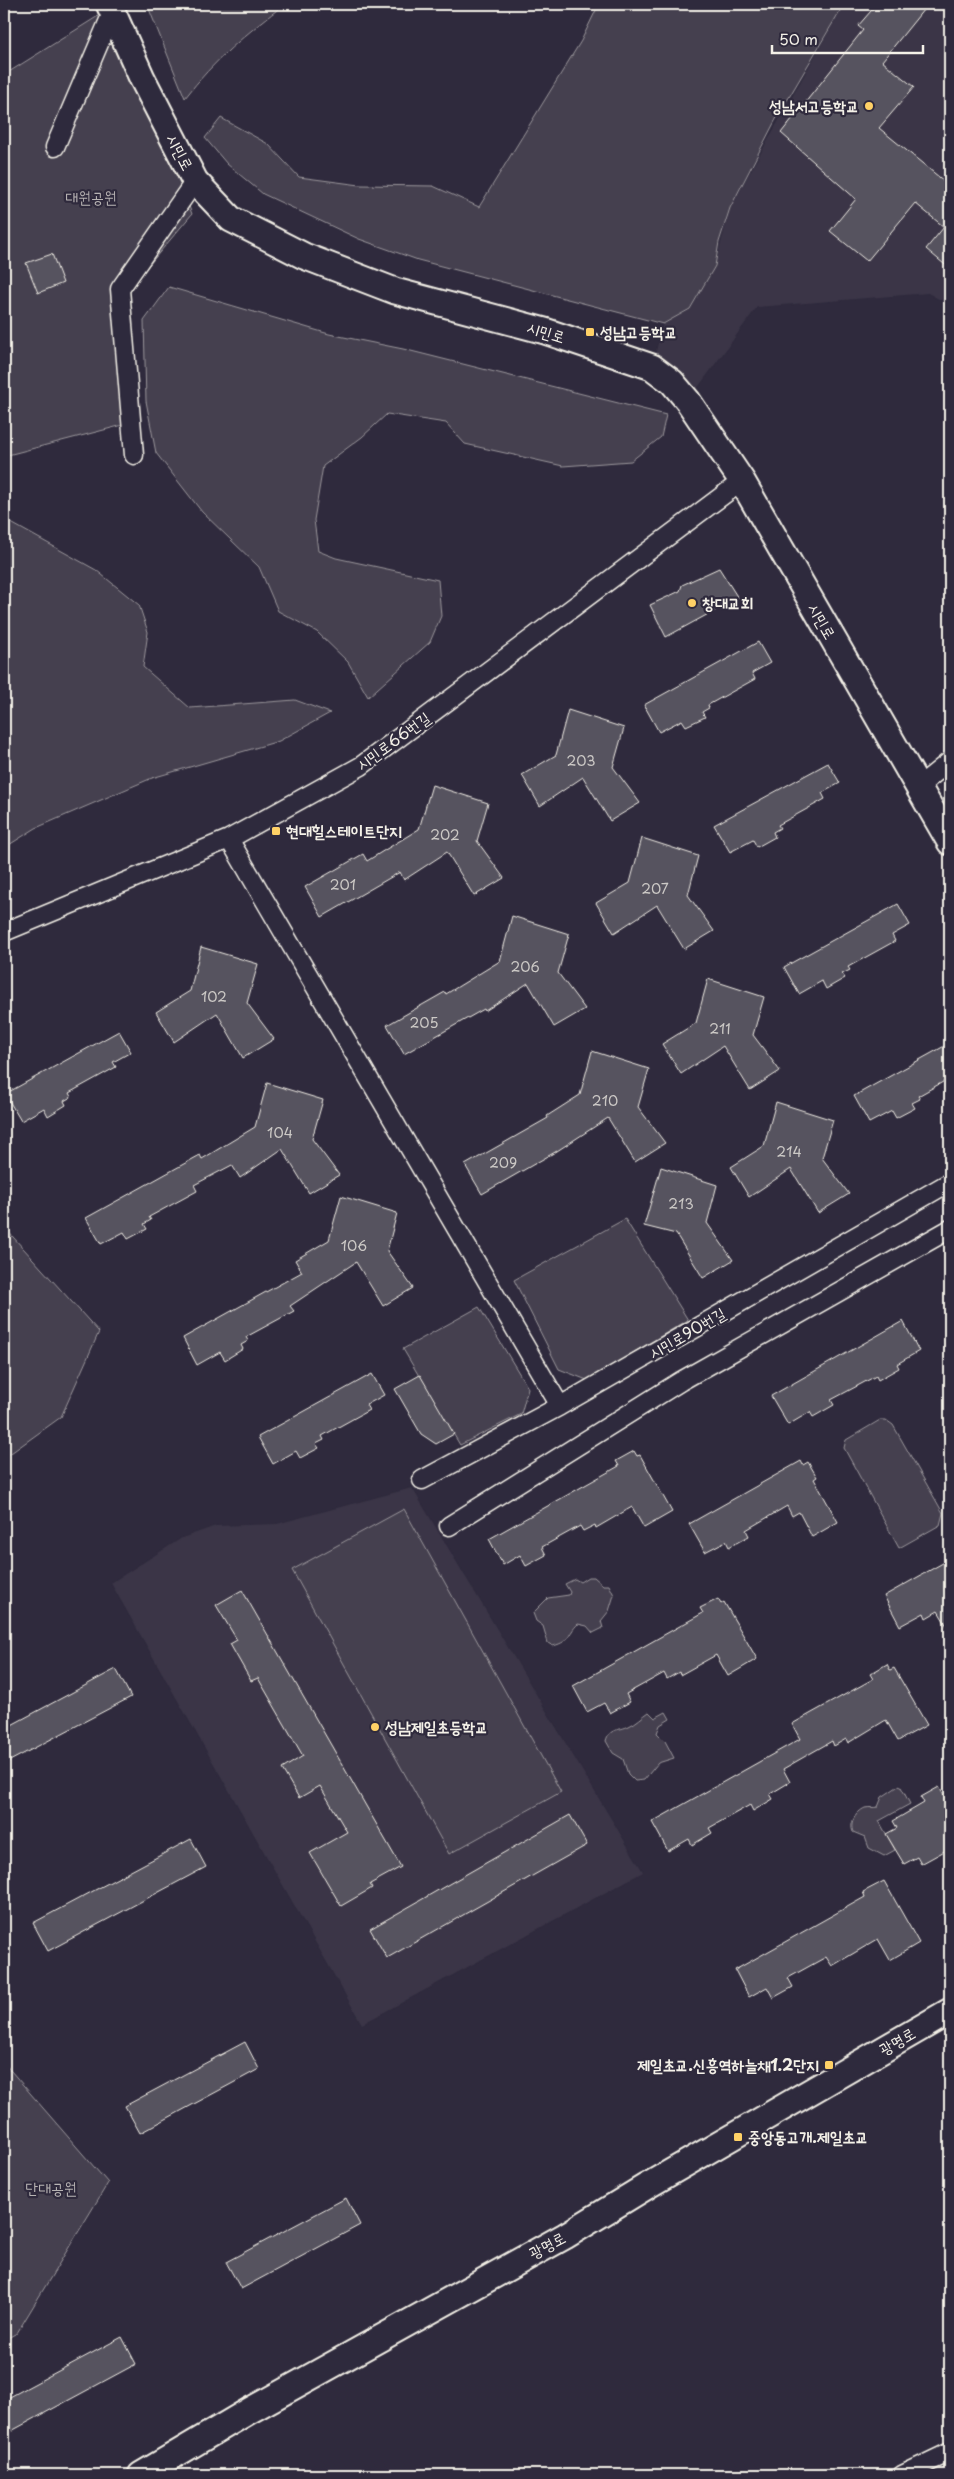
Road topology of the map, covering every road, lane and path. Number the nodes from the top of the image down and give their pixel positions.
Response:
1 (111, 9) edge
2 (55, 147) dead end
3 (196, 181) junction
4 (134, 455) dead end
5 (742, 481) junction
6 (950, 761) edge
7 (918, 787) junction
8 (229, 839) junction
9 (950, 842) edge
10 (4, 932) edge
11 (950, 1182) edge
12 (950, 1229) edge
13 (560, 1406) junction
14 (422, 1480) dead end
15 (449, 1526) dead end
16 (950, 2011) edge
17 (950, 2452) edge
18 (141, 2475) edge
19 (902, 2475) edge

1 - 2 street
1 - 3 main road, 시민로
3 - 4 street
3 - 5 main road, 시민로
5 - 7 main road, 시민로
5 - 8 street, 시민로66번길
6 - 7 street
7 - 9 main road, 시민로
8 - 10 street, 시민로66번길
8 - 13 street
11 - 13 street, 시민로90번길
12 - 15 street
13 - 14 street, 시민로90번길
16 - 18 main road, 광명로
17 - 19 street

